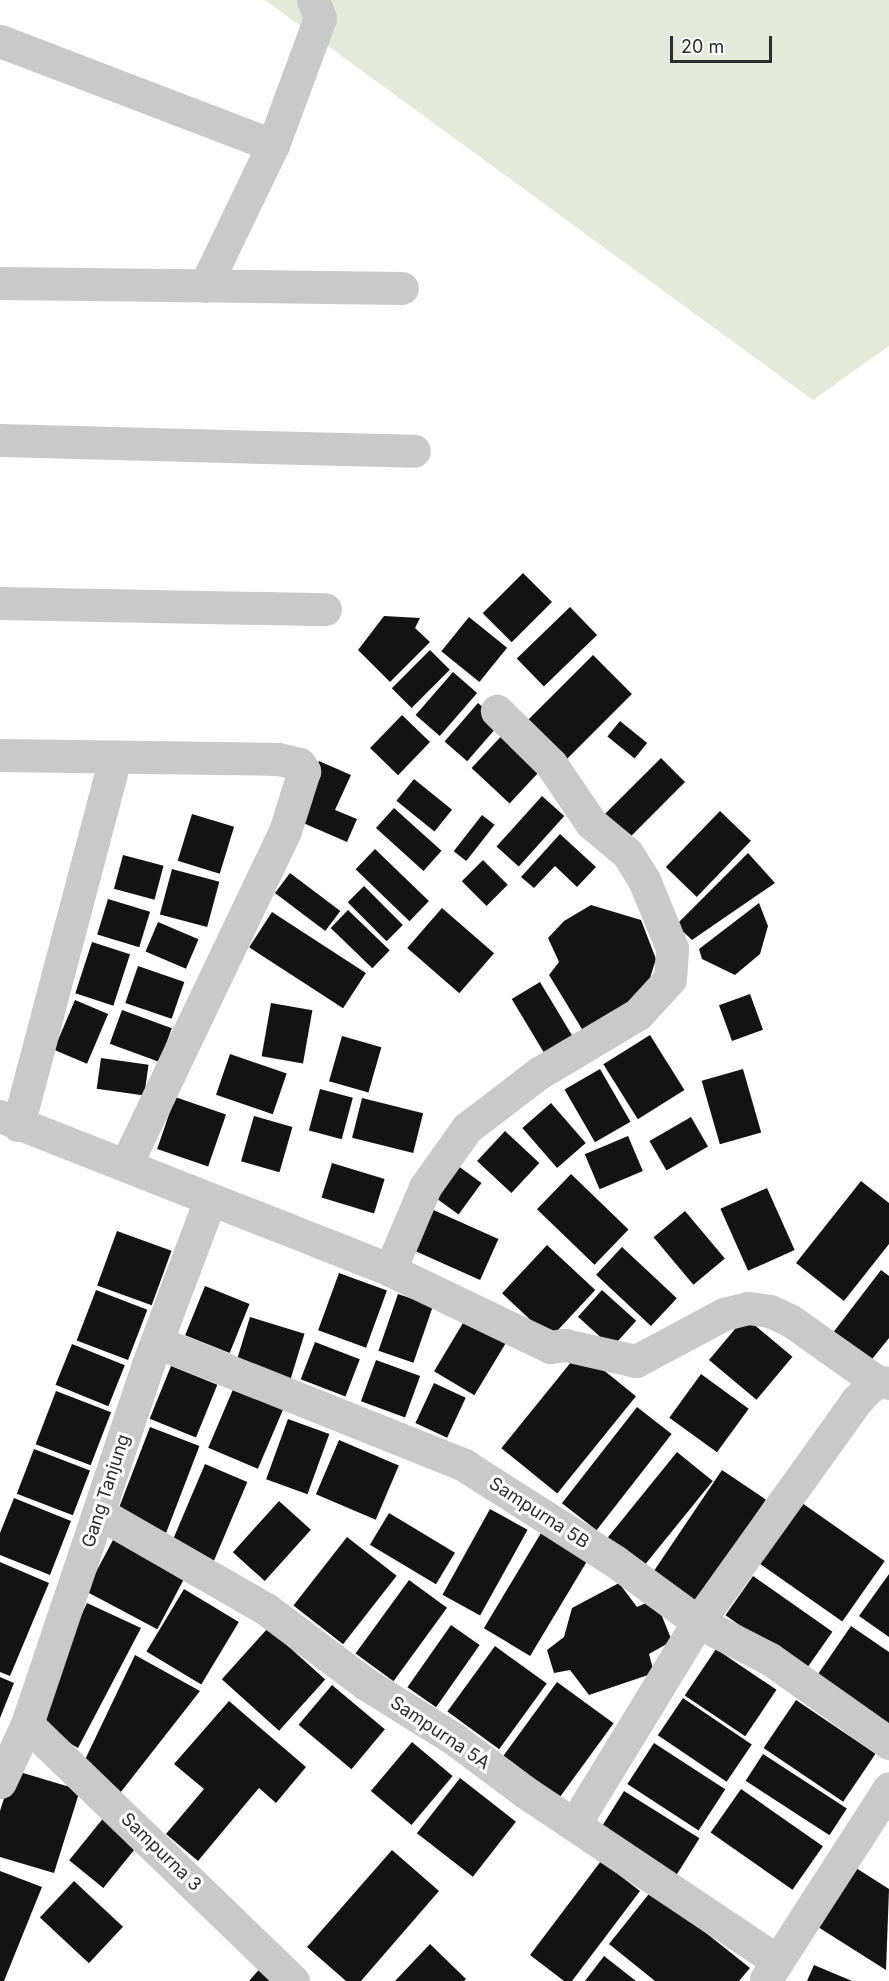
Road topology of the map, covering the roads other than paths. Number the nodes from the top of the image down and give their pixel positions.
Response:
1 (313, 0) edge
2 (0, 41) edge
3 (273, 145) junction
4 (0, 283) edge
5 (205, 286) junction
6 (402, 288) dead end
7 (0, 440) edge
8 (414, 450) dead end
9 (0, 603) edge
10 (325, 609) dead end
11 (497, 711) dead end
12 (0, 755) edge
13 (115, 757) junction
14 (9, 1120) edge
15 (126, 1164) junction
16 (210, 1200) junction
17 (390, 1270) junction
18 (157, 1342) junction
19 (882, 1382) edge
20 (99, 1513) junction
21 (698, 1622) junction
22 (27, 1724) junction
23 (889, 1743) edge
24 (0, 1782) edge
25 (889, 1788) edge
26 (574, 1825) junction
27 (771, 1971) edge
28 (293, 1981) edge

1 - 3 street
2 - 3 street
3 - 5 street
4 - 5 street
5 - 6 street
7 - 8 street
9 - 10 street
11 - 17 street
12 - 13 street
13 - 14 street
13 - 15 street
14 - 15 street
15 - 16 street
16 - 17 street
16 - 18 street, Gang Tanjung
17 - 19 street
18 - 20 street, Gang Tanjung
18 - 21 street, Sampurna 5B
19 - 21 street
20 - 22 street, Gang Tanjung
20 - 26 street, Sampurna 5A
21 - 23 street, Sampurna 5B
21 - 26 street
22 - 24 street, Gang Tanjung
22 - 28 street, Sampurna 3
25 - 27 street
26 - 27 street, Sampurna 5A

